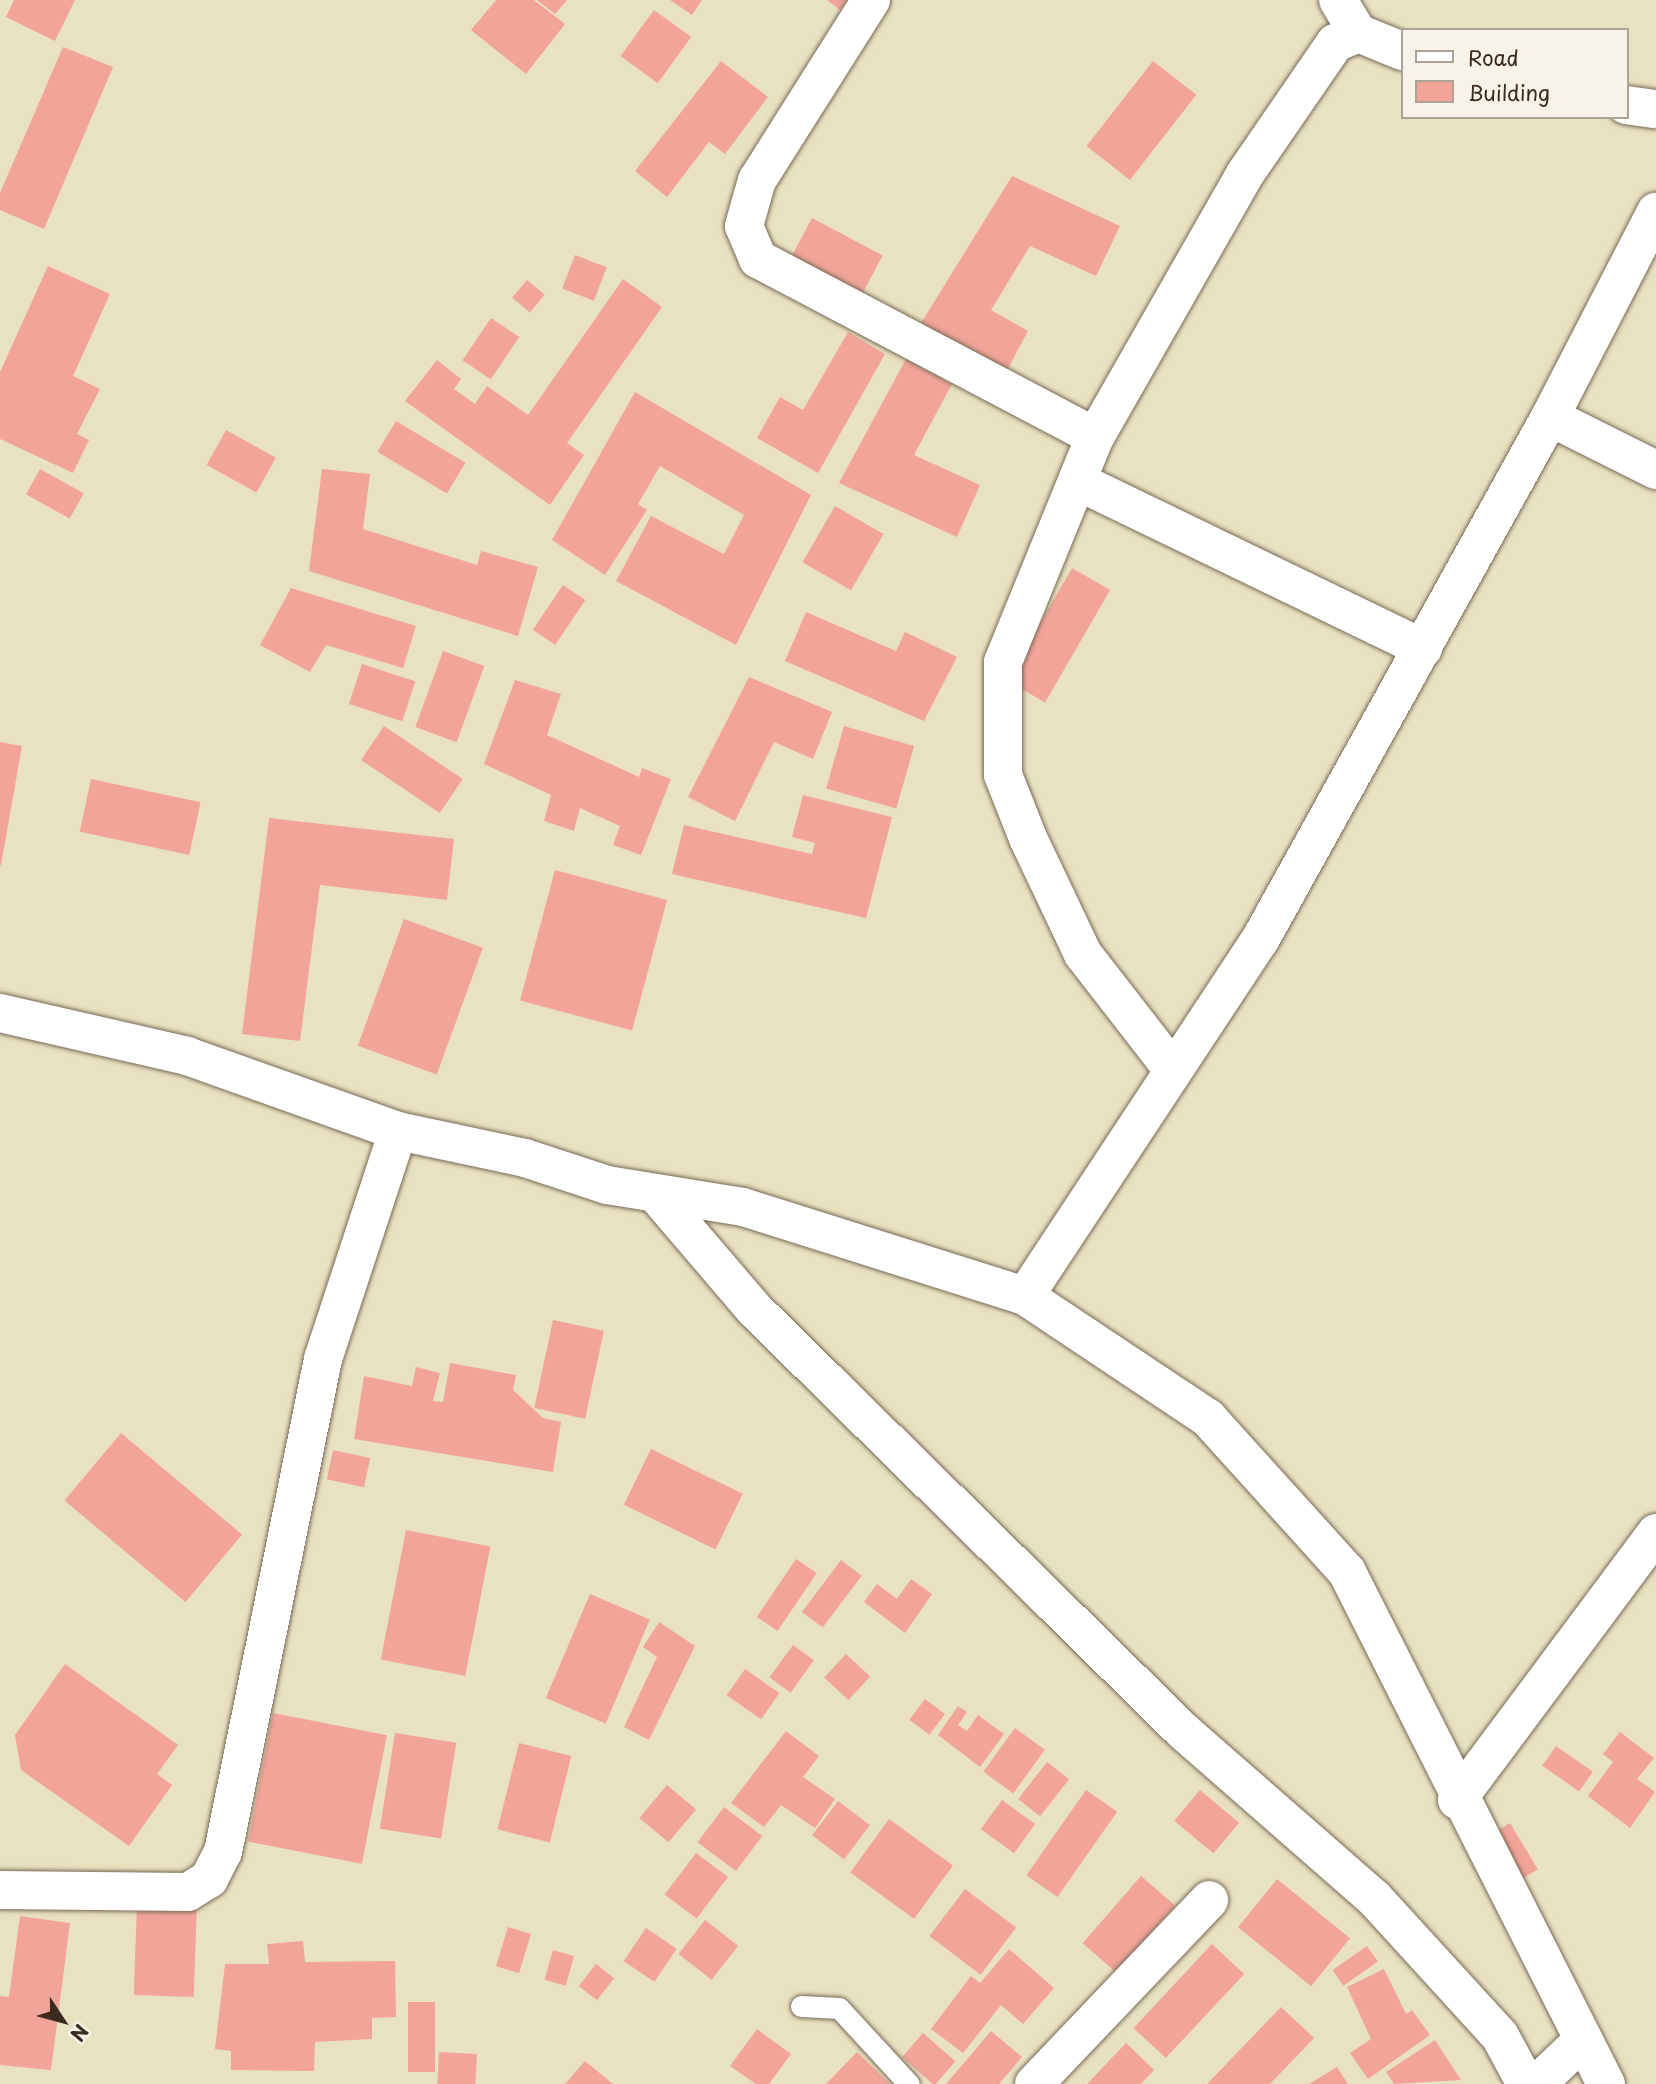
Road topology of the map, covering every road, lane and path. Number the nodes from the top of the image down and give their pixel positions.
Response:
1 (871, 0) edge
2 (1338, 0) edge
3 (1357, 33) junction
4 (1400, 50) edge
5 (1628, 105) edge
6 (1656, 109) edge
7 (1656, 212) edge
8 (1550, 417) junction
9 (1095, 437) junction
10 (1656, 470) edge
11 (1081, 483) junction
12 (1423, 648) junction
13 (4, 1021) edge
14 (1173, 1070) junction
15 (398, 1131) junction
16 (655, 1193) junction
17 (1024, 1296) junction
18 (1656, 1533) edge
19 (1457, 1800) junction
20 (0, 1890) edge
21 (1209, 1900) dead end
22 (801, 2006) dead end
23 (1581, 2042) junction
24 (909, 2084) edge
25 (1034, 2084) edge
26 (1525, 2084) edge
27 (1537, 2084) edge
28 (1606, 2084) edge

1 - 9 street
2 - 3 street
3 - 4 street
3 - 9 street
5 - 6 street
7 - 8 street
8 - 10 street
8 - 12 street
9 - 11 street
11 - 12 street
11 - 14 street
12 - 14 street
13 - 15 street
14 - 17 street
15 - 16 street
15 - 20 street
16 - 17 street
16 - 26 street
17 - 19 street
18 - 19 street
19 - 23 street
21 - 25 street
22 - 24 lane
23 - 27 street
23 - 28 street

